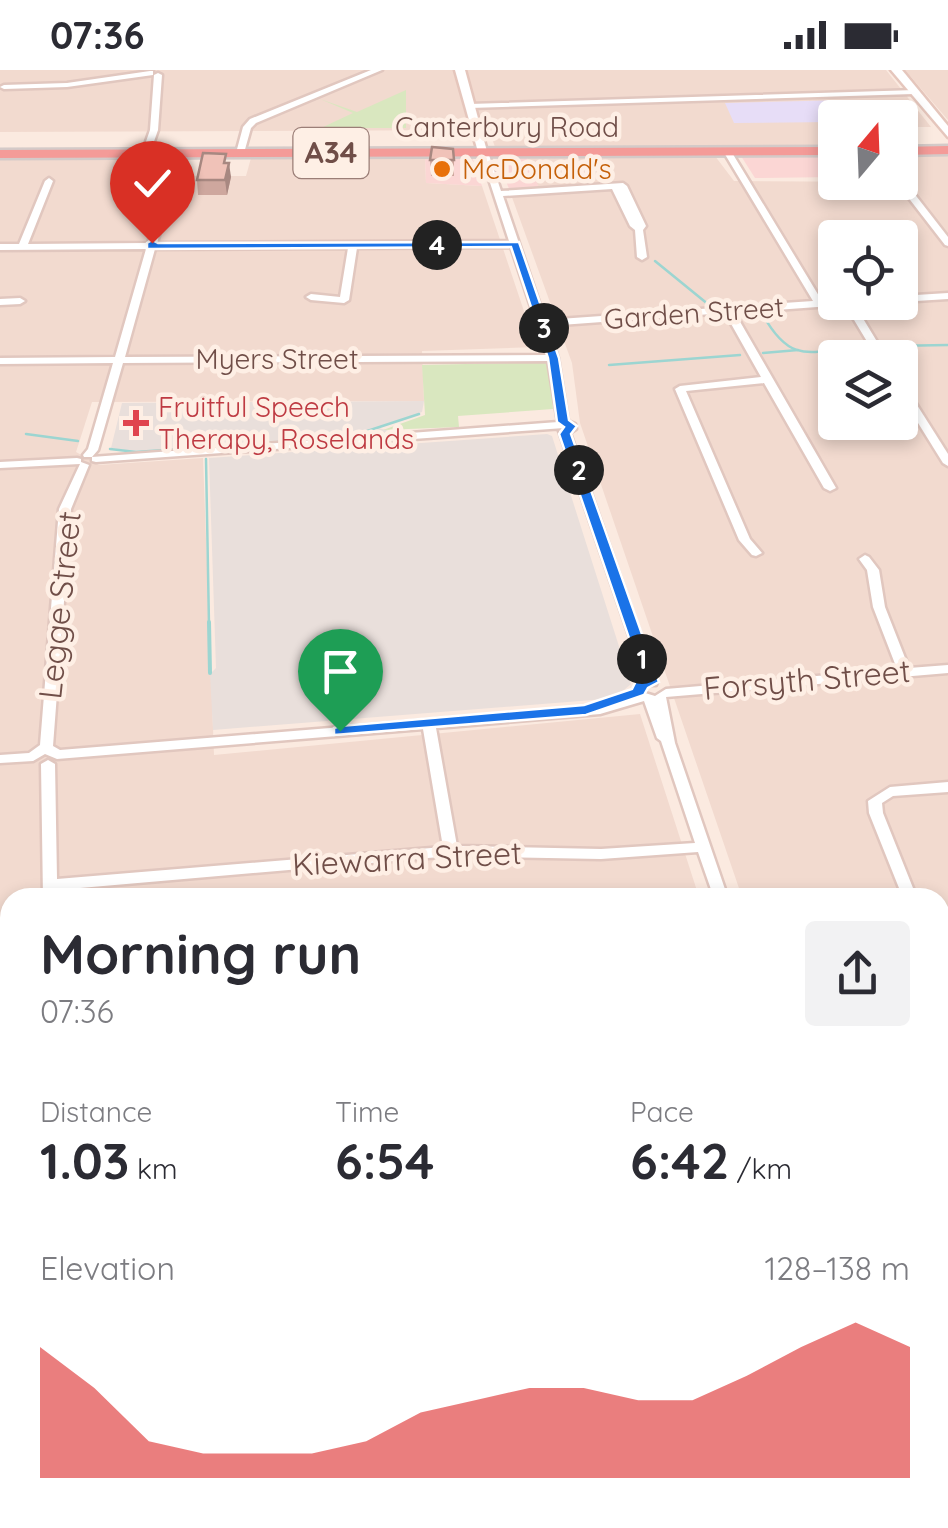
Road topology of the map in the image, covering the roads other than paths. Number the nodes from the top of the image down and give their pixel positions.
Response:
1 (378, 70) edge
2 (460, 70) edge
3 (896, 70) edge
4 (157, 72) edge
5 (364, 72) edge
6 (1, 87) edge
7 (913, 92) junction
8 (470, 106) junction
9 (948, 133) edge
10 (948, 150) edge
11 (727, 151) junction
12 (818, 151) edge
13 (918, 151) edge
14 (484, 152) junction
15 (146, 153) junction
16 (178, 153) junction
17 (240, 153) junction
18 (0, 154) edge
19 (49, 181) dead end
20 (498, 194) junction
21 (915, 200) edge
22 (948, 242) edge
23 (515, 244) junction
24 (352, 245) junction
25 (151, 246) junction
26 (0, 247) edge
27 (22, 247) junction
28 (642, 258) dead end
29 (948, 296) edge
30 (311, 297) dead end
31 (918, 298) edge
32 (0, 302) edge
33 (20, 302) dead end
34 (818, 302) edge
35 (818, 304) edge
36 (728, 311) junction
37 (542, 323) junction
38 (554, 358) junction
39 (119, 360) junction
40 (0, 361) edge
41 (765, 380) junction
42 (918, 415) edge
43 (561, 426) junction
44 (86, 460) junction
45 (948, 463) edge
46 (0, 465) edge
47 (830, 488) dead end
48 (756, 553) dead end
49 (865, 559) dead end
50 (948, 669) edge
51 (904, 672) junction
52 (651, 682) joint
53 (652, 696) junction
54 (618, 706) junction
55 (586, 710) junction
56 (655, 721) junction
57 (429, 724) junction
58 (668, 743) junction
59 (46, 756) junction
60 (0, 760) edge
61 (948, 787) edge
62 (704, 847) junction
63 (451, 850) junction
64 (50, 888) edge
65 (79, 888) edge
66 (718, 888) edge
67 (906, 888) edge

1 - 5 street
2 - 8 street
3 - 7 street
4 - 6 street
4 - 15 street
5 - 17 street
7 - 8 street
7 - 9 street
8 - 14 street
10 - 13 highway
11 - 12 highway, Canterbury Road / A34
11 - 14 highway, Canterbury Road / A34
11 - 34 street
14 - 17 highway, Canterbury Road / A34
14 - 20 street
15 - 16 highway, Canterbury Road / A34
15 - 18 highway, Canterbury Road / A34
16 - 17 highway, Canterbury Road / A34
16 - 25 street, Legge Street
19 - 27 street
20 - 23 street
20 - 28 street
21 - 22 street
23 - 24 street
23 - 37 street
24 - 25 street
24 - 30 street
25 - 27 street
25 - 39 street, Legge Street
26 - 27 street
29 - 31 street
32 - 33 street
35 - 36 street, Garden Street
36 - 37 street, Garden Street
36 - 41 street
37 - 38 street
38 - 39 street, Myers Street
38 - 43 street
39 - 40 street, Myers Street
39 - 44 street, Legge Street
41 - 47 street
41 - 48 street
42 - 45 street
43 - 44 street
43 - 52 street
44 - 46 street
44 - 59 street, Legge Street
49 - 51 street
50 - 51 street, Forsyth Street
51 - 53 street, Forsyth Street
52 - 53 street
53 - 54 street
53 - 55 street
53 - 56 street
53 - 58 street
54 - 55 street
54 - 56 street
55 - 57 street
56 - 58 street
57 - 59 street
57 - 63 street
58 - 62 street
59 - 60 street
59 - 64 street, Legge Street
61 - 67 street
62 - 63 street, Kiewarra Street
62 - 66 street
63 - 65 street, Kiewarra Street

